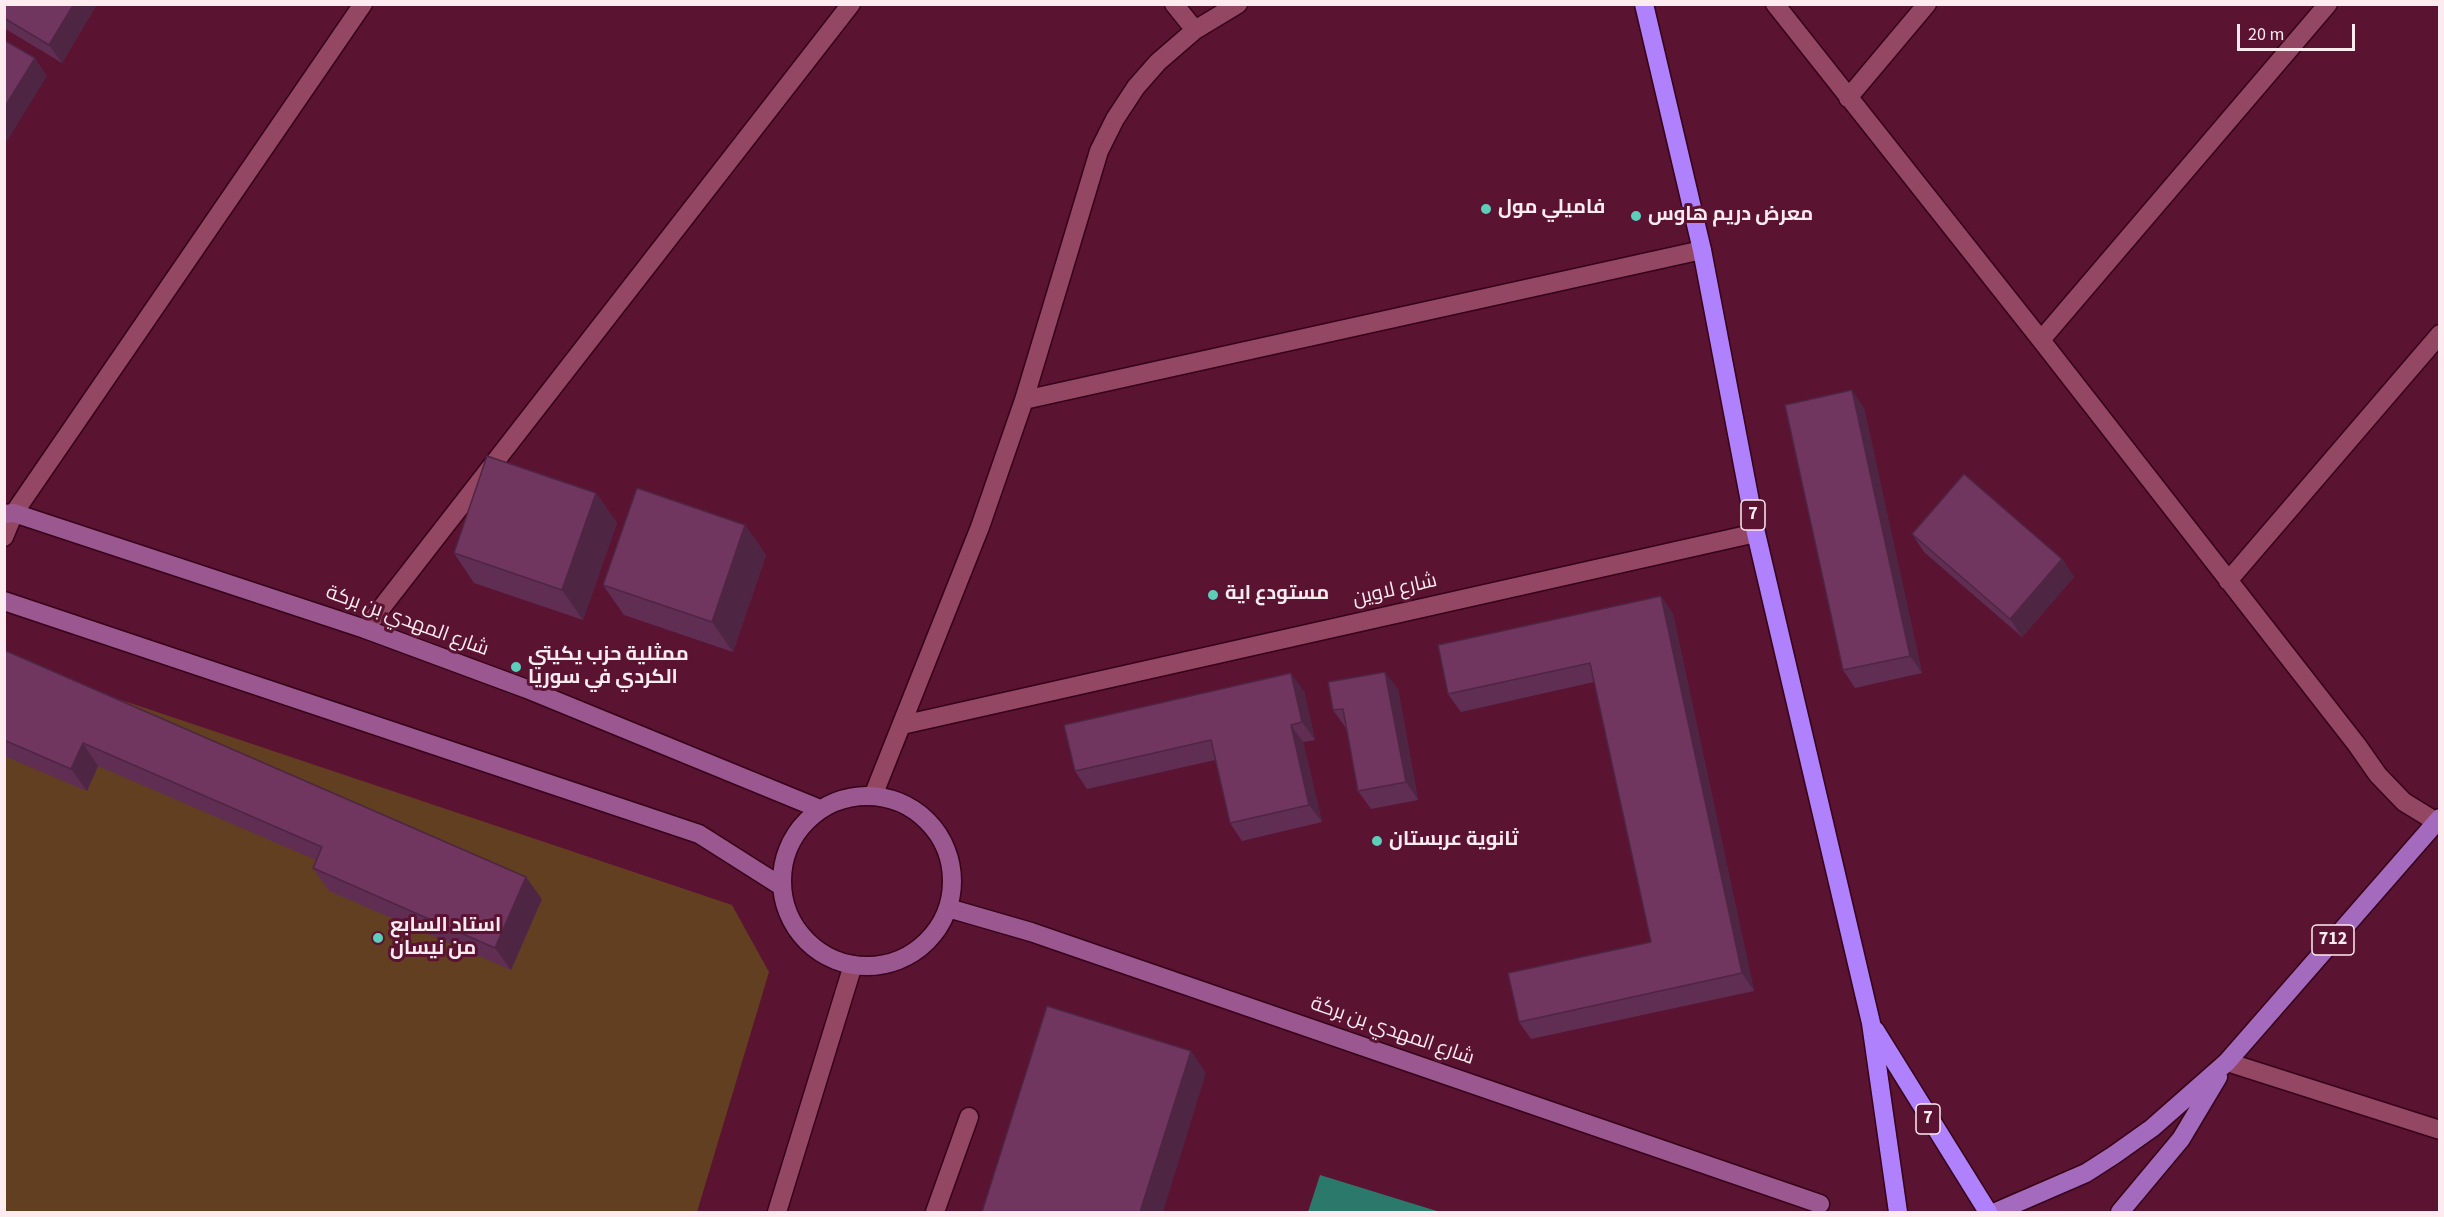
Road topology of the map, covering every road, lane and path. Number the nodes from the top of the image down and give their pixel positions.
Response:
1 (363, 4) edge
2 (851, 4) edge
3 (1174, 4) edge
4 (1238, 4) edge
5 (1644, 4) edge
6 (1775, 4) edge
7 (1927, 4) edge
8 (2328, 4) edge
9 (1195, 30) junction
10 (1848, 98) junction
11 (1701, 250) junction
12 (2439, 334) edge
13 (2040, 340) junction
14 (1024, 400) junction
15 (9, 513) edge
16 (1756, 533) junction
17 (4, 537) edge
18 (2228, 581) junction
19 (4, 601) edge
20 (365, 628) junction
21 (902, 725) junction
22 (873, 796) junction
23 (820, 809) junction
24 (2438, 822) edge
25 (781, 886) junction
26 (948, 908) junction
27 (853, 965) junction
28 (1871, 1023) junction
29 (2227, 1062) junction
30 (969, 1117) dead end
31 (2439, 1130) edge
32 (1820, 1204) dead end
33 (777, 1212) edge
34 (935, 1212) edge
35 (1898, 1212) edge
36 (1988, 1212) edge
37 (1996, 1212) edge
38 (2120, 1212) edge

1 - 15 street
2 - 20 street
3 - 9 street
4 - 9 street
5 - 11 highway, 7
6 - 10 street
7 - 10 street
8 - 13 street
9 - 14 street
10 - 13 street
11 - 14 street
11 - 16 highway, 7
12 - 18 street
13 - 18 street
14 - 21 street
15 - 17 street
15 - 20 street, شارع المهدي بن بركة
16 - 21 street, شارع لاوين
16 - 28 highway, 7
18 - 24 street
19 - 25 street
20 - 23 street, شارع المهدي بن بركة
21 - 22 street
22 - 23 street
22 - 26 street
23 - 25 street
24 - 29 main road, 712
25 - 27 street
26 - 27 street
26 - 32 street, شارع المهدي بن بركة
27 - 33 street
28 - 35 highway, 7
28 - 36 highway, 7
29 - 31 street
29 - 37 main road, 712
29 - 38 main road, 712
30 - 34 street

